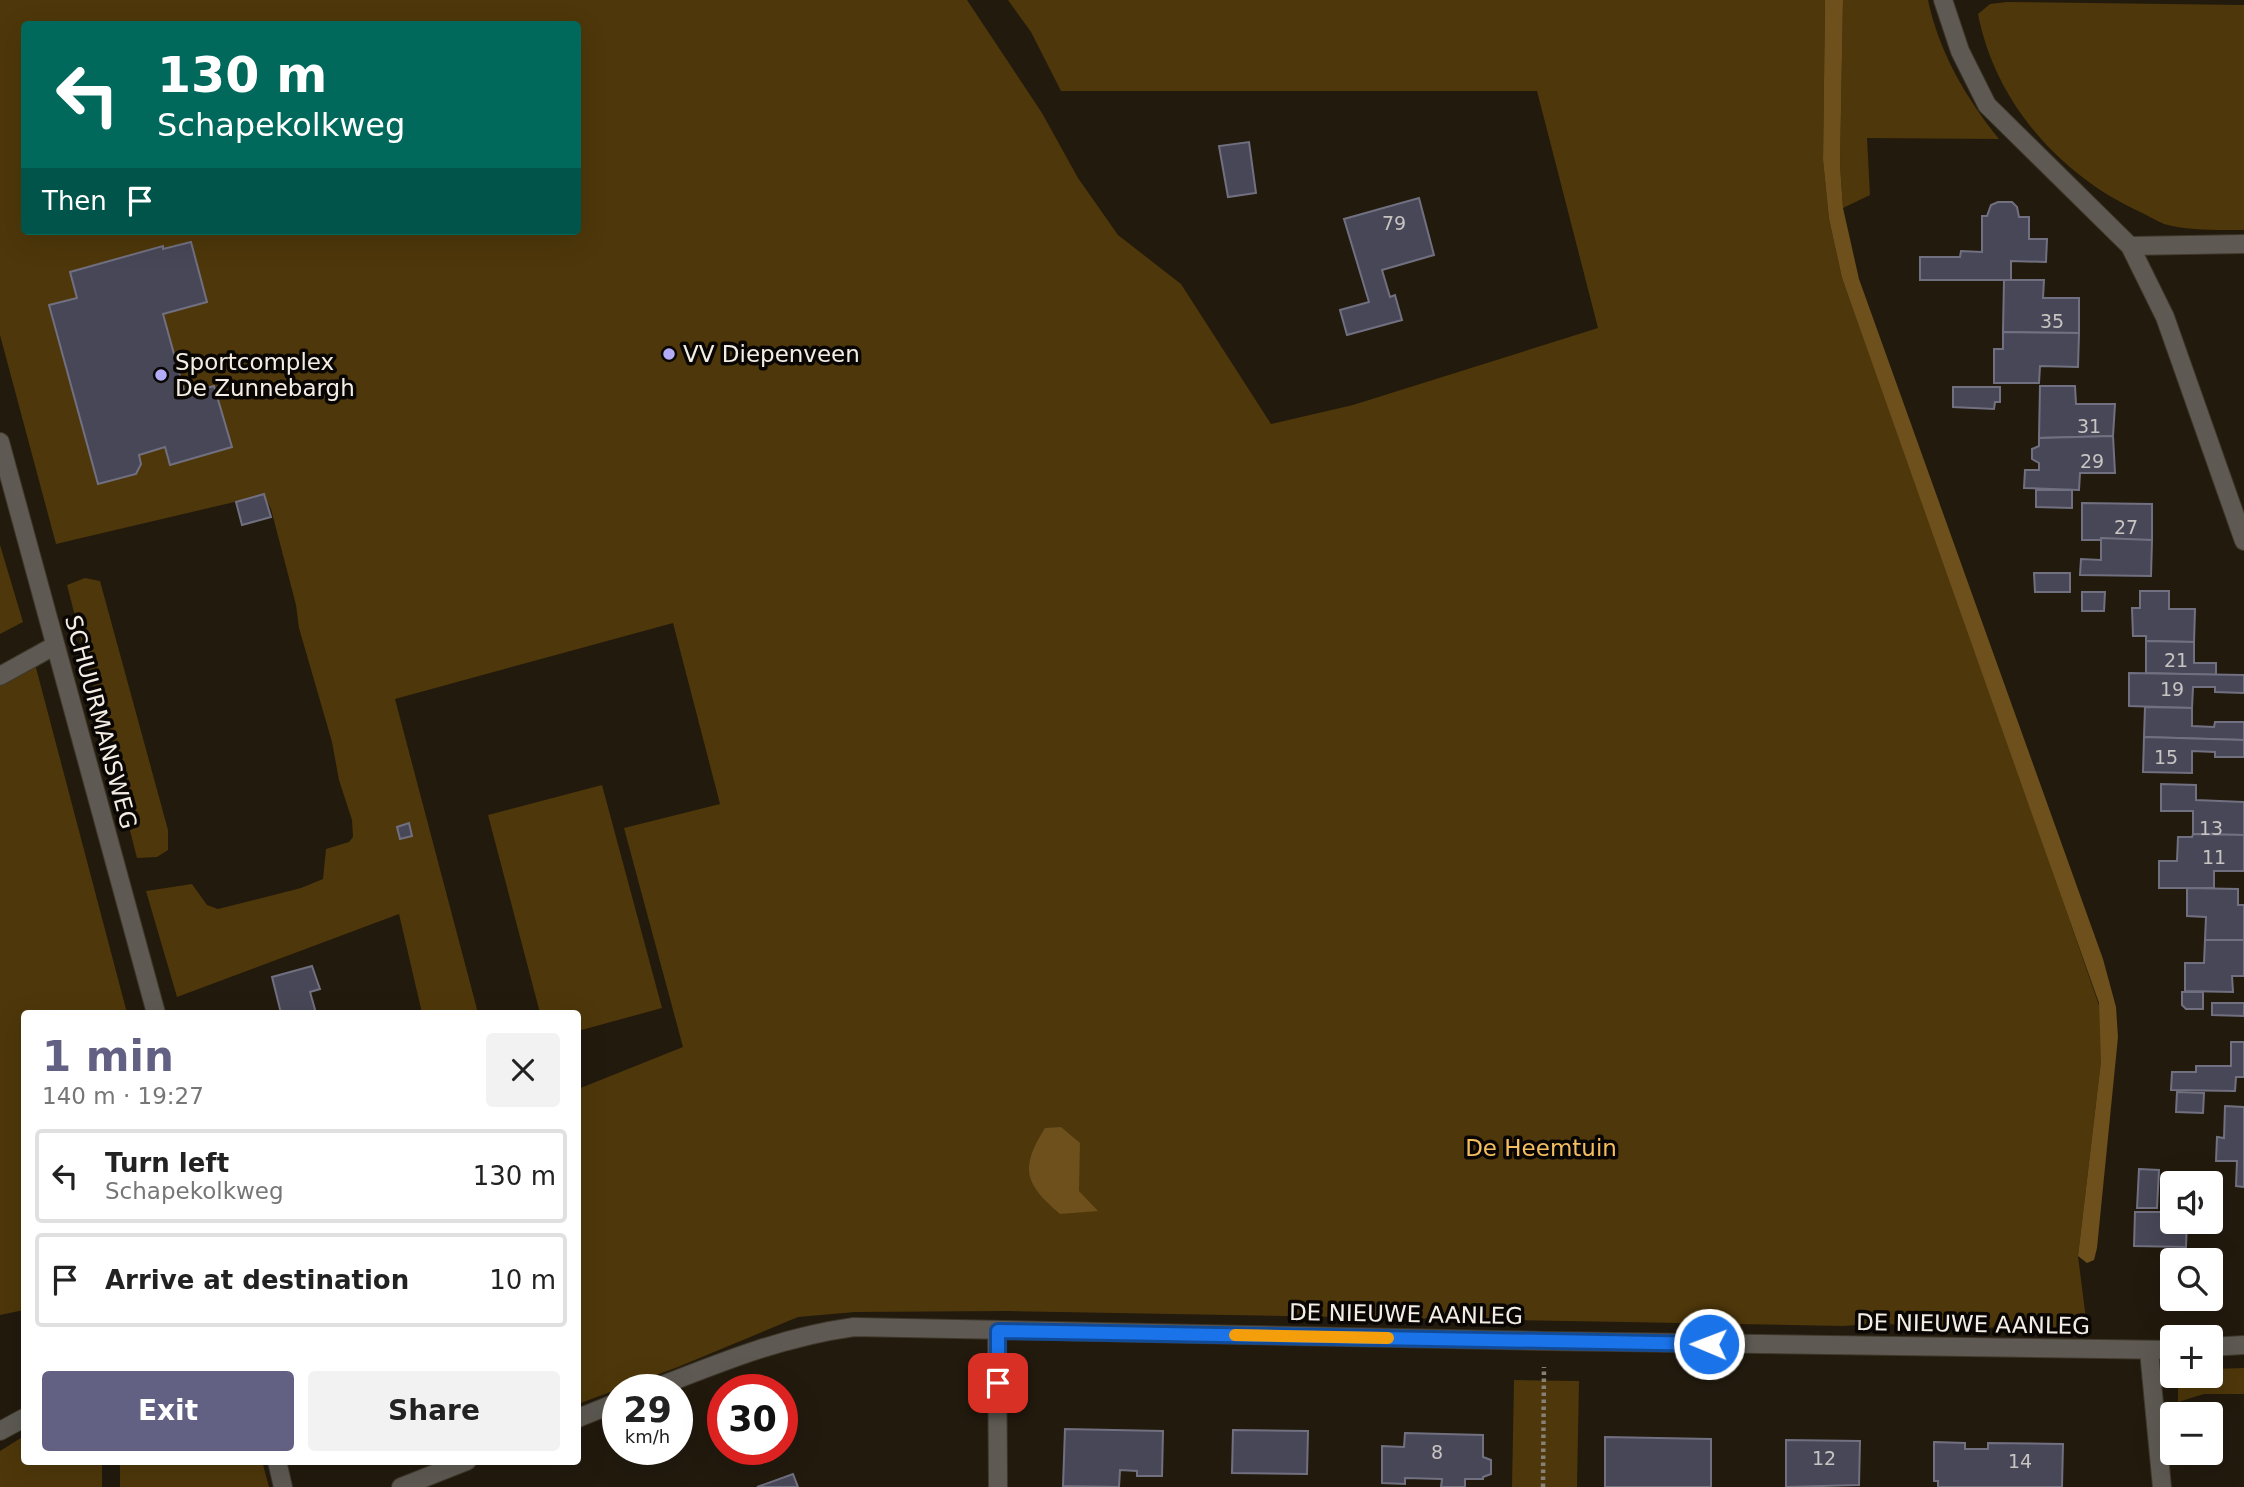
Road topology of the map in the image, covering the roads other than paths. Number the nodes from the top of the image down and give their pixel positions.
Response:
1 (1943, 0) edge
2 (2244, 244) edge
3 (2130, 246) junction
4 (0, 442) edge
5 (2244, 541) edge
6 (54, 646) junction
7 (0, 676) edge
8 (155, 1010) edge
9 (998, 1331) junction
10 (2244, 1345) edge
11 (2223, 1347) edge
12 (2149, 1351) junction
13 (2160, 1351) edge
14 (691, 1374) edge
15 (602, 1408) edge
16 (581, 1417) edge
17 (21, 1420) edge
18 (0, 1431) edge
19 (278, 1465) edge
20 (457, 1465) edge
21 (283, 1487) edge
22 (401, 1487) edge
23 (998, 1487) edge
24 (2162, 1487) edge

1 - 3 street
2 - 3 street
3 - 5 street
4 - 6 street, SCHUURMANSWEG
6 - 7 street
6 - 8 street, SCHUURMANSWEG
9 - 12 street, DE NIEUWE AANLEG
9 - 14 street, DE NIEUWE AANLEG
9 - 23 street
10 - 11 street
12 - 13 street, DE NIEUWE AANLEG
12 - 24 street
15 - 16 street
17 - 18 street
19 - 21 street
20 - 22 street

